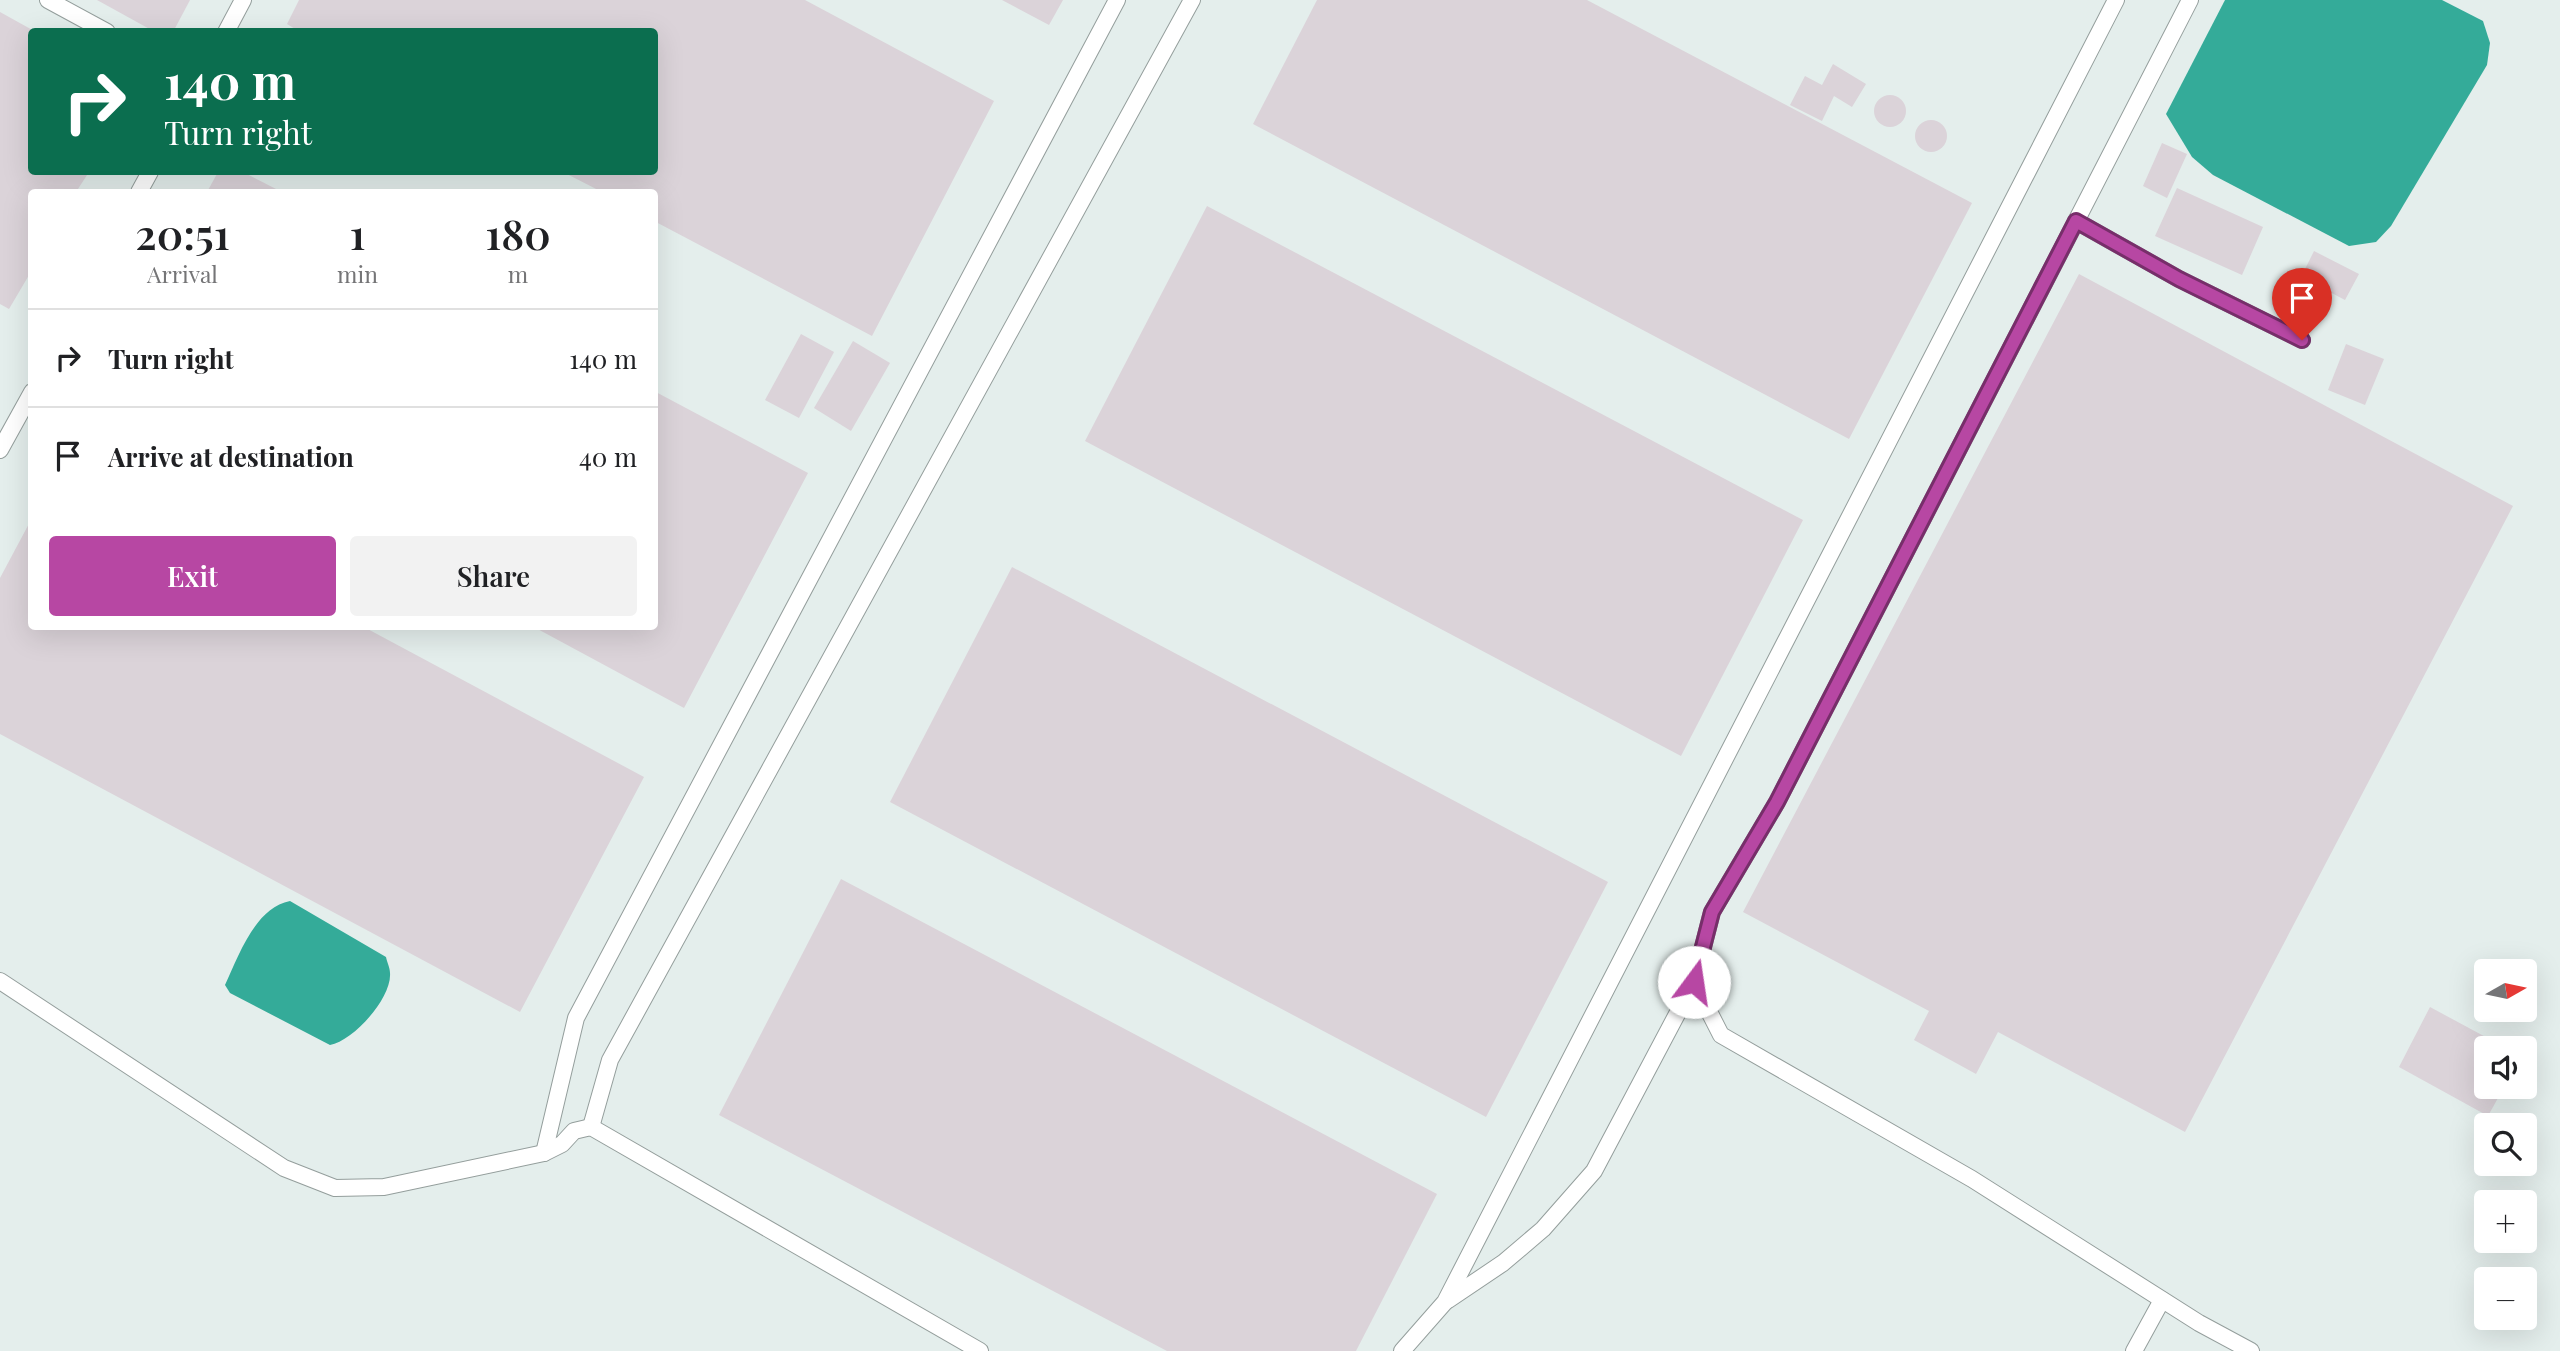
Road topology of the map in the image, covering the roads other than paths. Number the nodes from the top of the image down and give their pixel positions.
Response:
1 (48, 0) edge
2 (243, 0) edge
3 (1116, 0) edge
4 (1192, 0) edge
5 (2116, 0) edge
6 (2190, 0) edge
7 (100, 28) edge
8 (228, 28) edge
9 (2076, 221) junction
10 (2302, 340) dead end
11 (28, 399) edge
12 (0, 450) edge
13 (0, 981) edge
14 (1694, 982) junction
15 (591, 1127) junction
16 (544, 1153) junction
17 (2162, 1300) junction
18 (1445, 1302) junction
19 (980, 1351) edge
20 (1402, 1351) edge
21 (2134, 1351) edge
22 (2251, 1351) edge

1 - 7 lane
2 - 8 lane
3 - 16 lane
4 - 15 lane
5 - 18 lane
6 - 9 lane
9 - 10 lane
9 - 14 lane
11 - 12 lane
13 - 16 lane
14 - 17 lane
14 - 18 lane
15 - 16 lane
15 - 19 lane
17 - 21 lane
17 - 22 lane
18 - 20 lane

